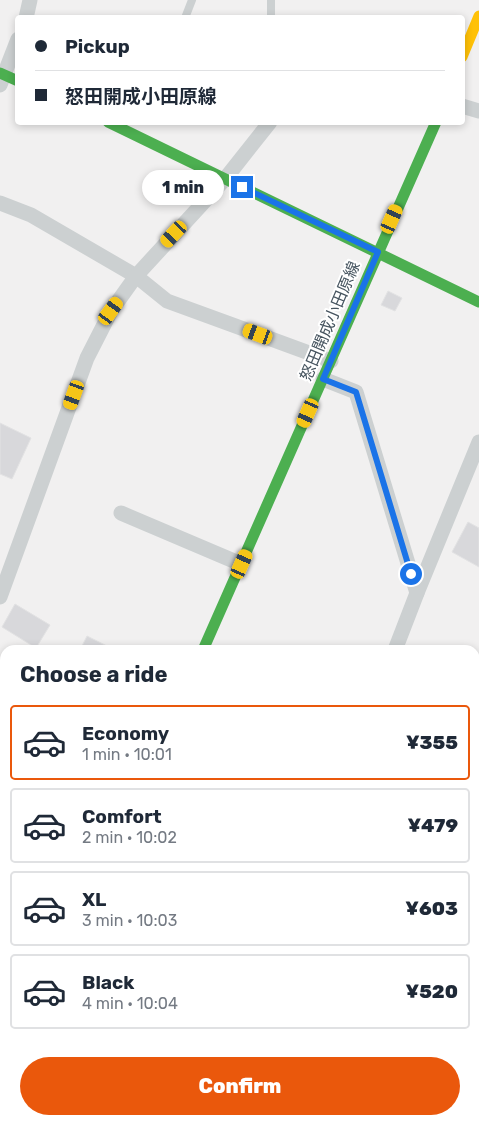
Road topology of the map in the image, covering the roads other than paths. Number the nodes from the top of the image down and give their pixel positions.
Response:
1 (30, 0) edge
2 (192, 0) edge
3 (271, 0) edge
4 (27, 15) edge
5 (186, 15) edge
6 (271, 15) edge
7 (479, 16) edge
8 (15, 46) edge
9 (465, 50) edge
10 (1, 77) edge
11 (15, 80) edge
12 (465, 107) edge
13 (479, 111) edge
14 (268, 125) edge
15 (435, 125) edge
16 (131, 127) edge
17 (225, 179) junction
18 (0, 203) edge
19 (378, 252) junction
20 (136, 276) junction
21 (479, 302) edge
22 (331, 361) junction
23 (323, 379) junction
24 (479, 442) edge
25 (121, 513) dead end
26 (242, 564) junction
27 (417, 592) junction
28 (0, 598) edge
29 (205, 645) edge
30 (397, 645) edge

1 - 4 street
2 - 5 lane
3 - 6 lane
7 - 9 main road
8 - 10 street
10 - 11 main road
12 - 13 street
14 - 17 street
15 - 19 main road
16 - 17 main road, 怒田開成小田原線
17 - 19 main road, 怒田開成小田原線
17 - 20 street
18 - 20 street
19 - 21 main road
19 - 22 main road, 怒田開成小田原線
20 - 22 street
20 - 28 street
22 - 23 main road, 怒田開成小田原線
23 - 26 main road, 怒田開成小田原線
23 - 27 street
24 - 27 street
25 - 26 street
26 - 29 main road, 怒田開成小田原線
27 - 30 street

